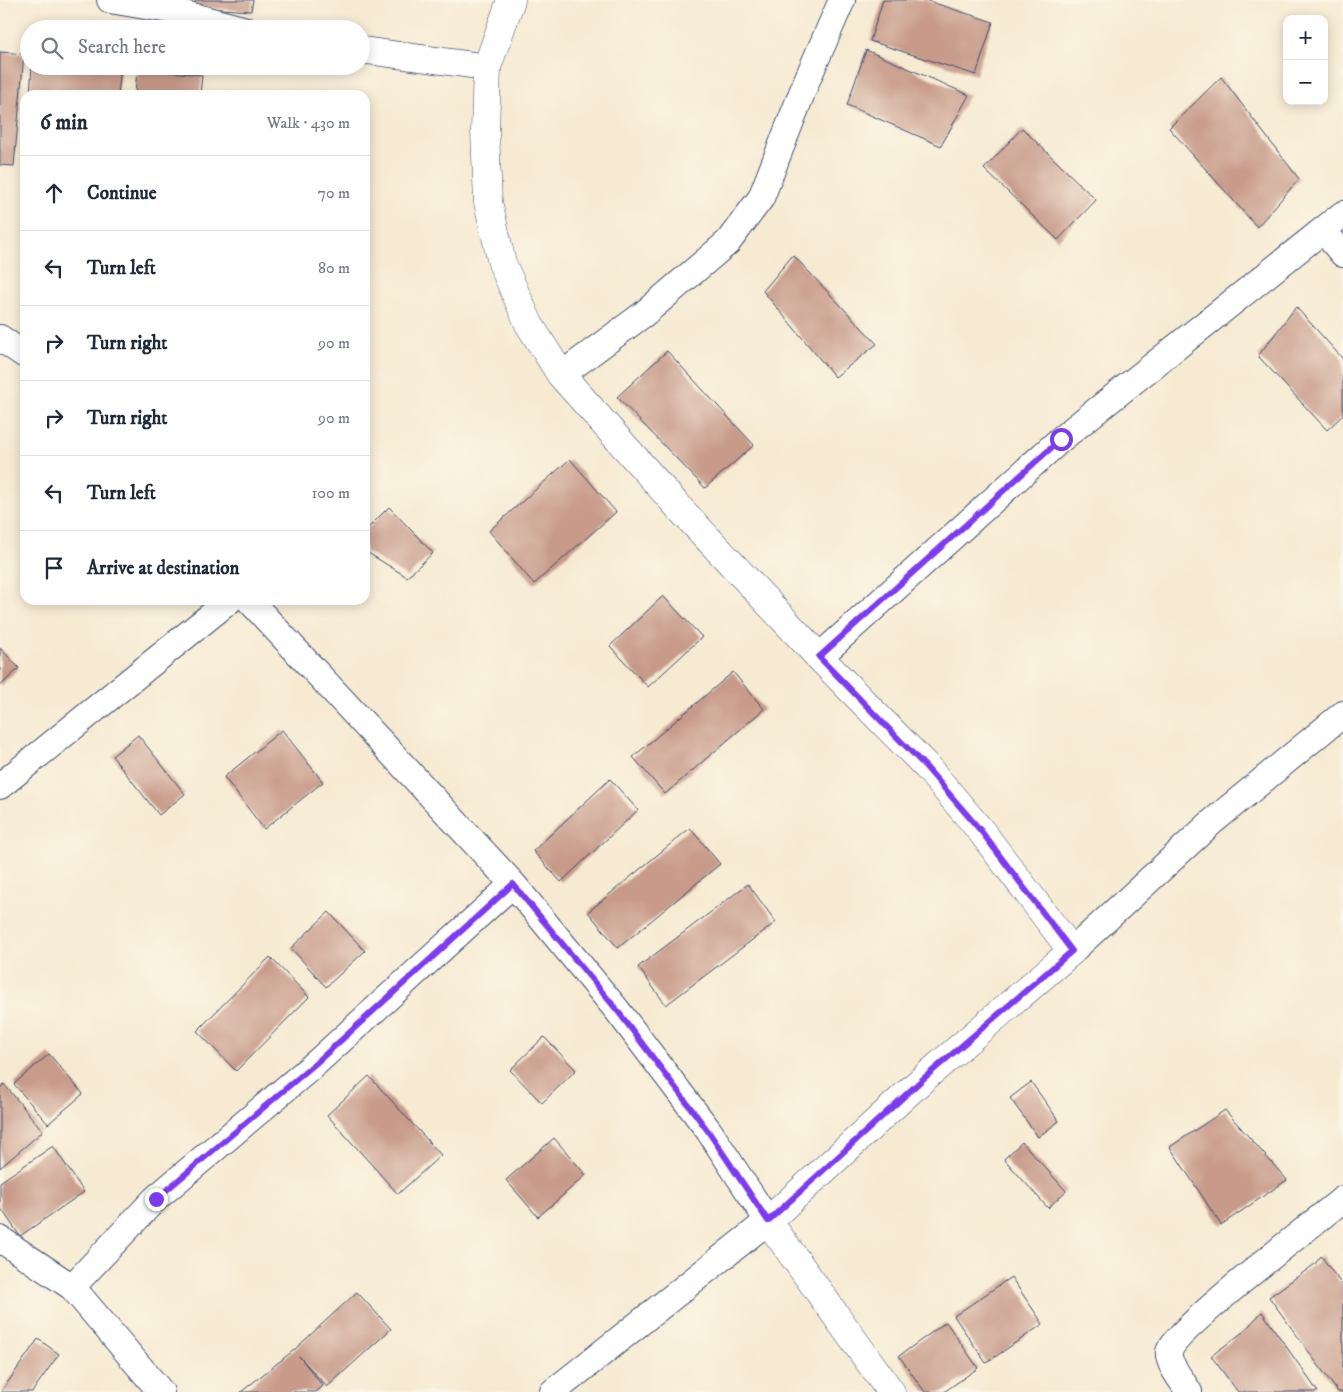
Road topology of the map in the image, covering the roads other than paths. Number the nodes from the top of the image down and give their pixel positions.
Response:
1 (110, 0) edge
2 (511, 0) edge
3 (842, 0) edge
4 (170, 5) edge
5 (216, 20) edge
6 (370, 51) edge
7 (487, 67) junction
8 (1343, 214) edge
9 (1323, 230) junction
10 (1343, 254) edge
11 (0, 338) edge
12 (20, 352) edge
13 (561, 375) junction
14 (224, 605) edge
15 (254, 605) edge
16 (819, 657) junction
17 (1343, 714) edge
18 (0, 786) edge
19 (513, 884) junction
20 (1072, 951) junction
21 (1343, 1199) edge
22 (768, 1221) junction
23 (0, 1239) edge
24 (72, 1287) junction
25 (161, 1392) edge
26 (553, 1392) edge
27 (891, 1392) edge
28 (1190, 1392) edge

1 - 4 street
2 - 7 street
3 - 13 street
4 - 5 street
6 - 7 street
7 - 13 street
8 - 9 street
9 - 10 street
9 - 16 street
11 - 12 street
13 - 16 street
14 - 18 street
15 - 19 street
16 - 20 street
17 - 20 street
19 - 22 street
19 - 24 street
20 - 22 street
21 - 28 street
22 - 26 street
22 - 27 street
23 - 24 street
24 - 25 street

